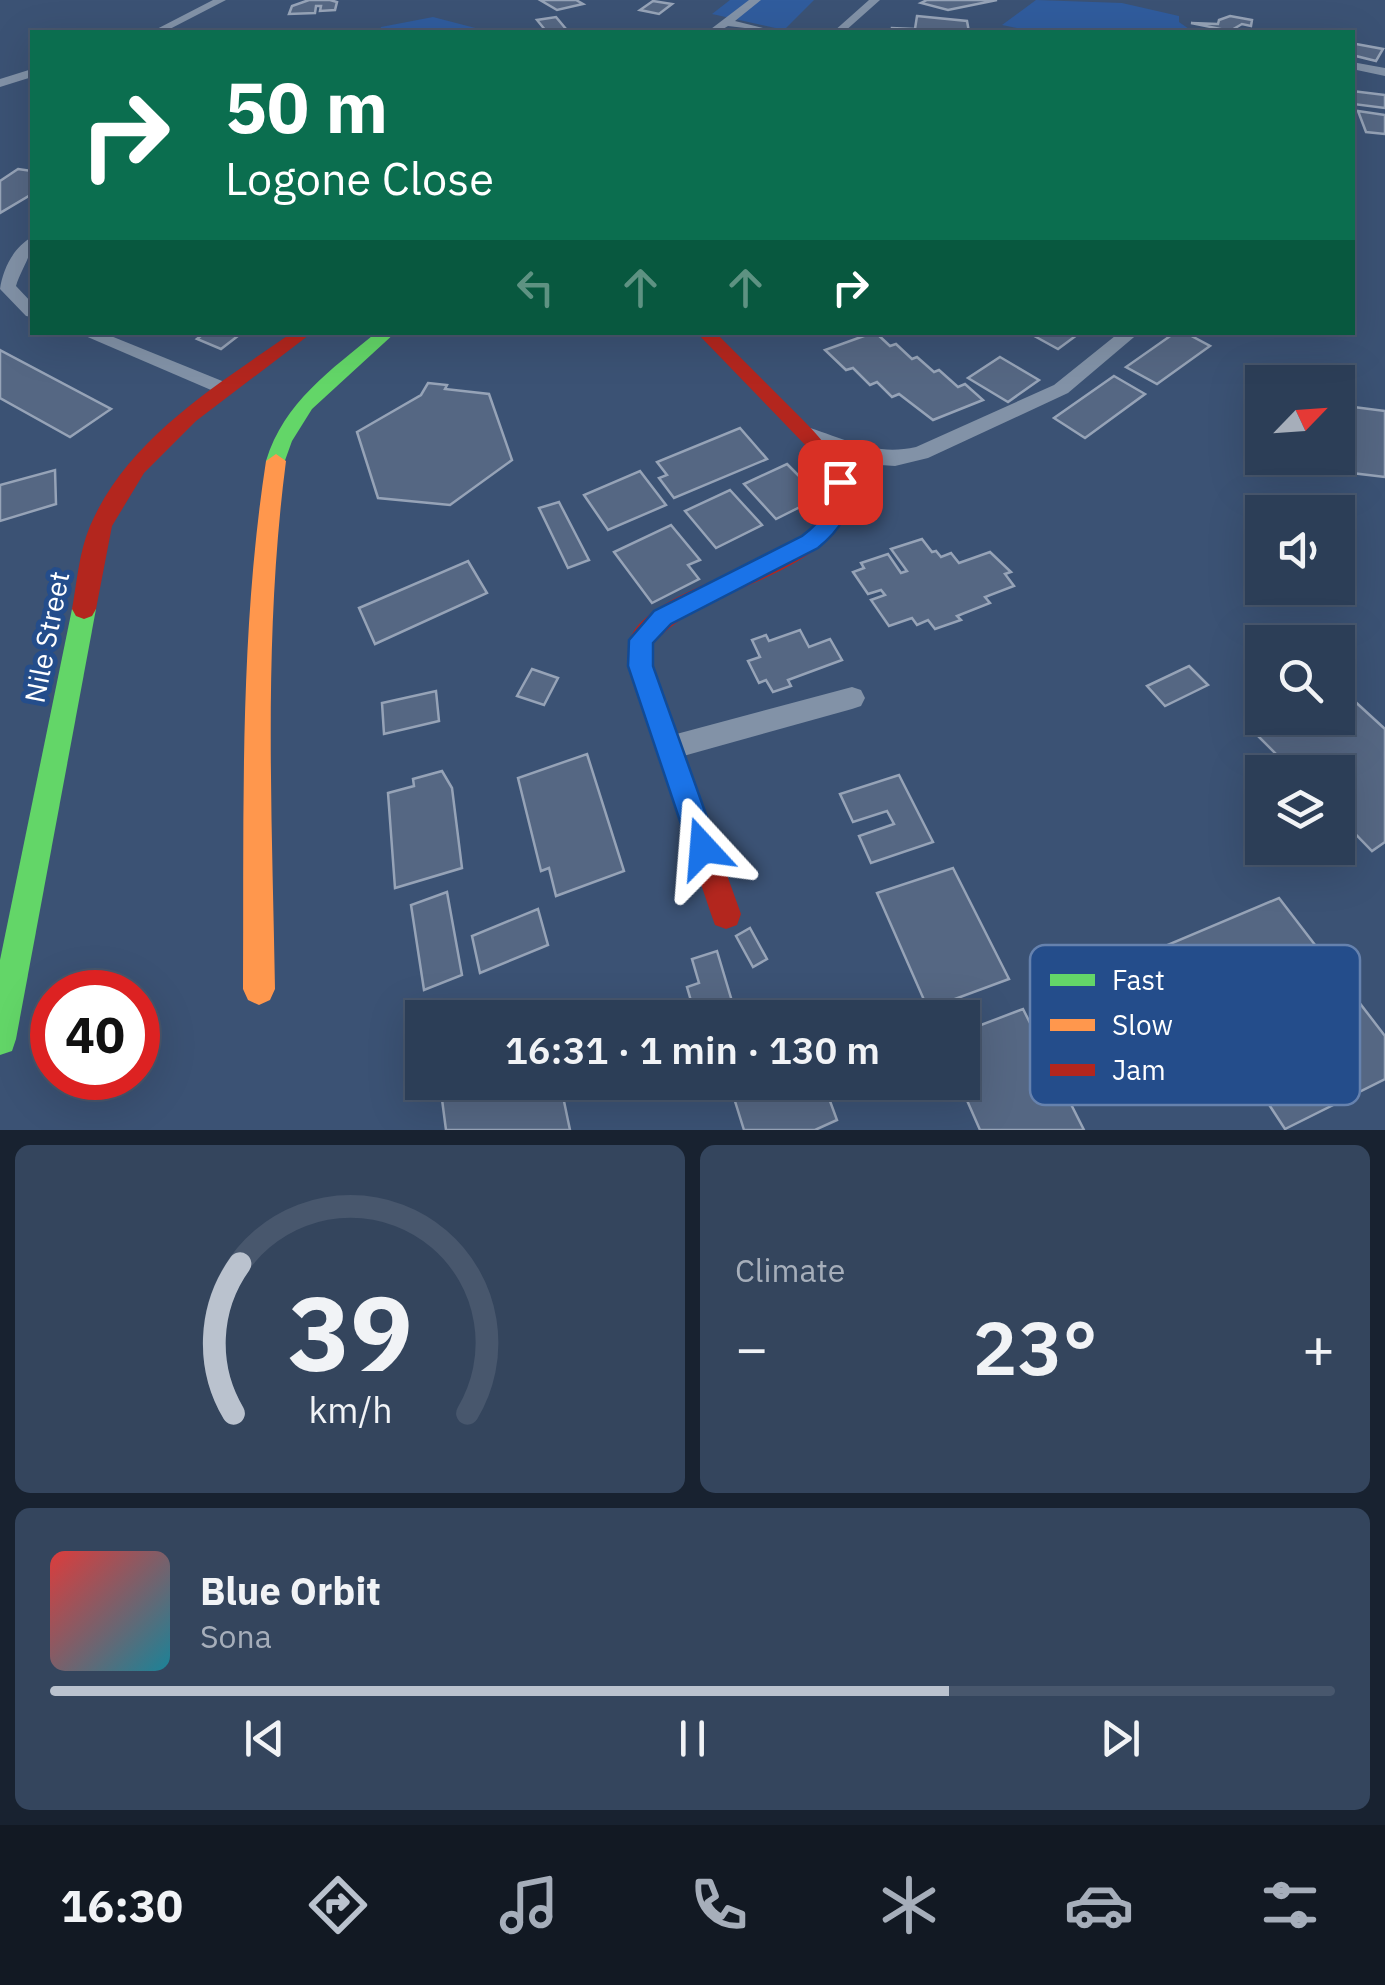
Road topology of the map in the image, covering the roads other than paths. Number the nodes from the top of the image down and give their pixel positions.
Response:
1 (221, 0) edge
2 (756, 0) edge
3 (875, 0) edge
4 (726, 22) junction
5 (160, 30) edge
6 (715, 30) edge
7 (764, 30) edge
8 (840, 30) edge
9 (1355, 66) edge
10 (1385, 72) edge
11 (30, 74) edge
12 (0, 84) edge
13 (30, 245) edge
14 (30, 310) edge
15 (91, 335) edge
16 (300, 335) edge
17 (384, 335) edge
18 (707, 335) edge
19 (1128, 335) edge
20 (224, 389) junction
21 (806, 433) junction
22 (852, 698) dead end
23 (669, 748) junction
24 (726, 914) dead end
25 (10, 928) edge
26 (259, 989) dead end
27 (0, 1039) edge

1 - 5 street
2 - 4 street
3 - 8 street
4 - 6 street
4 - 7 street
9 - 10 street
11 - 12 street
13 - 14 street
15 - 20 street
16 - 20 street, Nile Street
17 - 26 street
18 - 21 street
19 - 21 street
20 - 25 street, Nile Street
21 - 23 street
22 - 23 street
23 - 24 street
25 - 27 street, Nile Street

